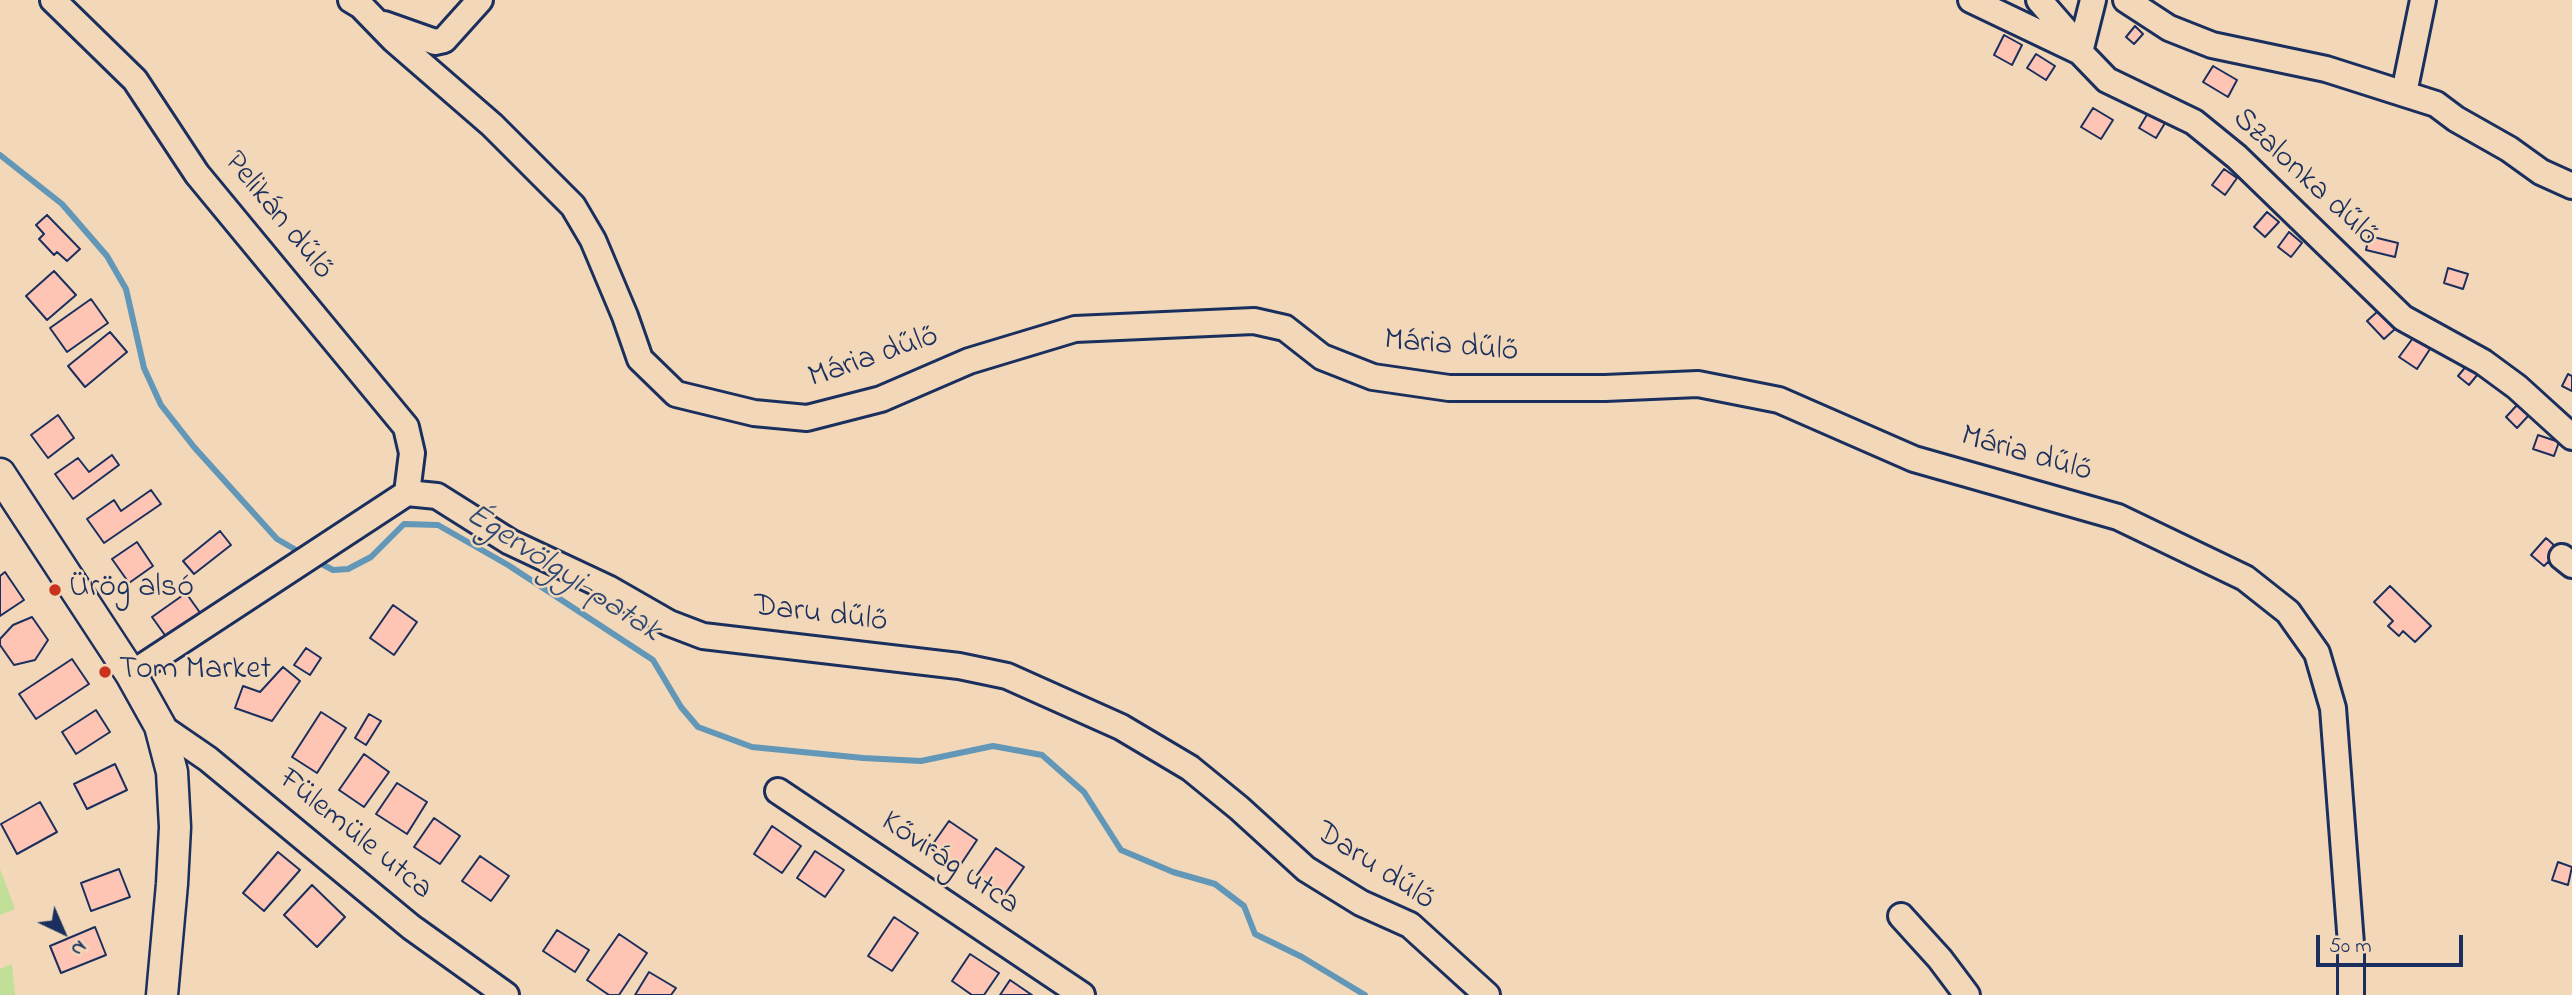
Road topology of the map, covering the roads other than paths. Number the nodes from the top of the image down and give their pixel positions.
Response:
1 (53, 0) edge
2 (351, 0) edge
3 (480, 0) edge
4 (1971, 0) edge
5 (2039, 0) edge
6 (2093, 0) edge
7 (2126, 0) edge
8 (2423, 0) edge
9 (377, 22) junction
10 (2080, 52) junction
11 (2404, 93) junction
12 (2572, 186) edge
13 (2572, 437) edge
14 (0, 474) edge
15 (407, 493) junction
16 (131, 674) junction
17 (160, 726) junction
18 (778, 791) dead end
19 (1901, 916) dead end
20 (162, 995) edge
21 (506, 995) edge
22 (1082, 995) edge
23 (1487, 995) edge
24 (1967, 995) edge
25 (2351, 995) edge

1 - 15 street, Pelikán dűlő
2 - 9 street, Mária dűlő
3 - 9 street
4 - 10 street, Szalonka dűlő
5 - 10 street
6 - 10 street
7 - 11 street
8 - 11 street
9 - 25 street, Mária dűlő
10 - 13 street, Szalonka dűlő
11 - 12 street
14 - 16 main road
15 - 16 street
15 - 23 street, Daru dűlő
16 - 17 main road
17 - 20 main road
17 - 21 street, Fülemüle utca
18 - 22 street, Kővirág utca
19 - 24 street

